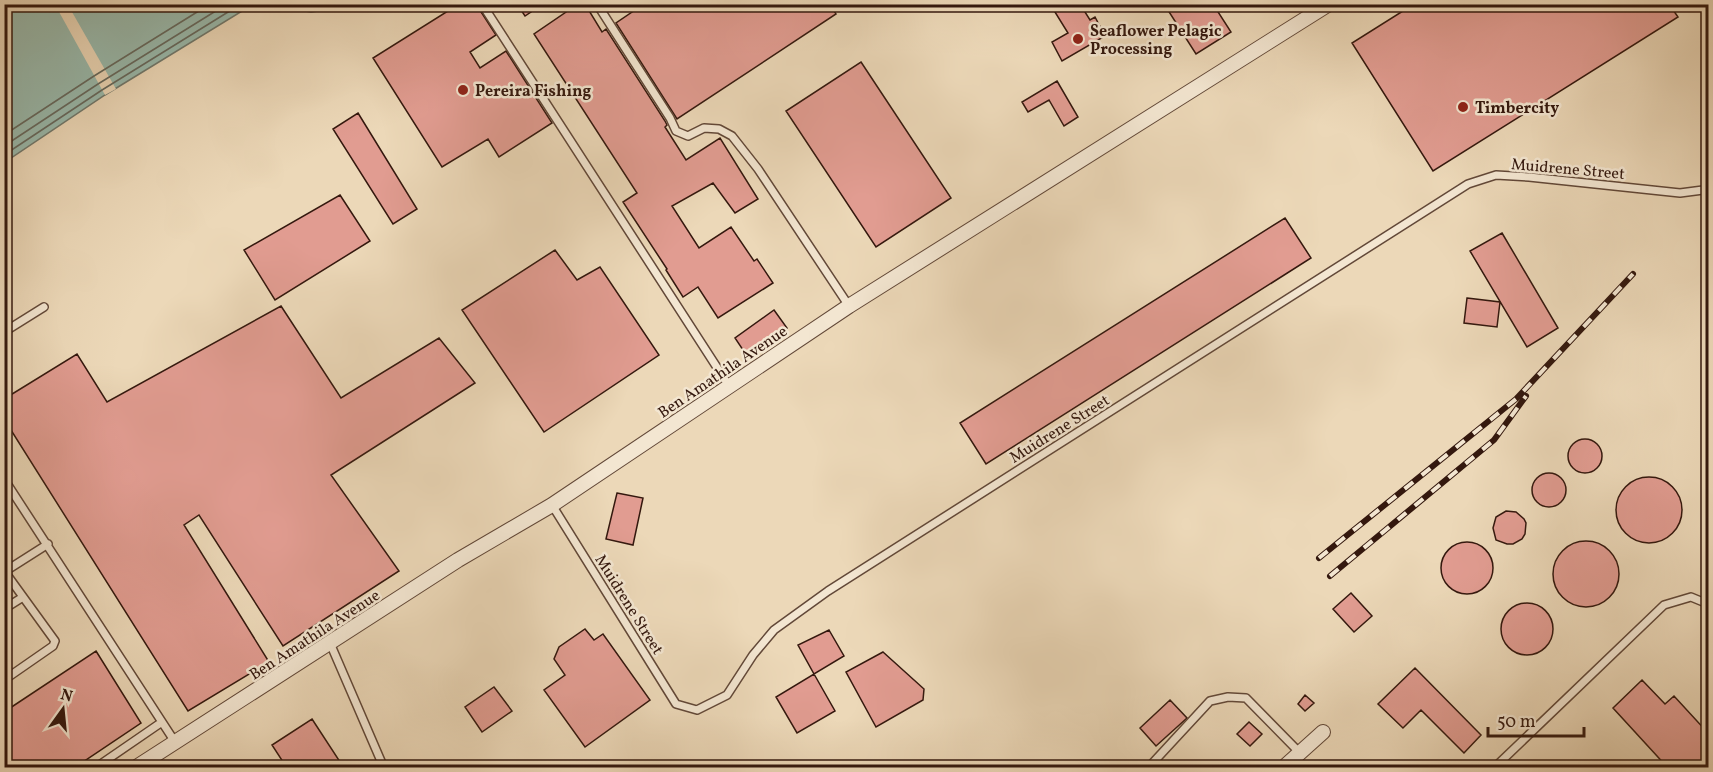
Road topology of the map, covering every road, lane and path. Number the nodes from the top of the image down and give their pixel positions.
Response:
1 (482, 4) edge
2 (597, 4) edge
3 (1329, 4) edge
4 (1708, 186) edge
5 (849, 306) junction
6 (44, 308) dead end
7 (5, 330) edge
8 (729, 386) junction
9 (4, 479) edge
10 (552, 505) junction
11 (48, 544) junction
12 (5, 572) edge
13 (23, 597) junction
14 (1708, 604) edge
15 (4, 609) edge
16 (330, 643) junction
17 (4, 680) edge
18 (162, 722) junction
19 (1323, 732) dead end
20 (175, 742) junction
21 (1300, 753) junction
22 (95, 768) edge
23 (135, 768) edge
24 (384, 768) edge
25 (1148, 768) edge
26 (1283, 768) edge
27 (1494, 768) edge

1 - 8 lane
2 - 5 lane
3 - 5 street, Ben Amathila Avenue
4 - 10 lane, Muidrene Street
5 - 8 street, Ben Amathila Avenue
6 - 7 lane
8 - 10 street, Ben Amathila Avenue
9 - 11 lane
10 - 16 street, Ben Amathila Avenue
11 - 12 lane
11 - 18 lane
12 - 13 lane
13 - 15 lane
13 - 17 lane
14 - 27 lane
16 - 20 street, Ben Amathila Avenue
16 - 24 lane
18 - 20 lane
18 - 22 lane
19 - 21 street
20 - 23 street, Ben Amathila Avenue
21 - 25 lane
21 - 26 street

